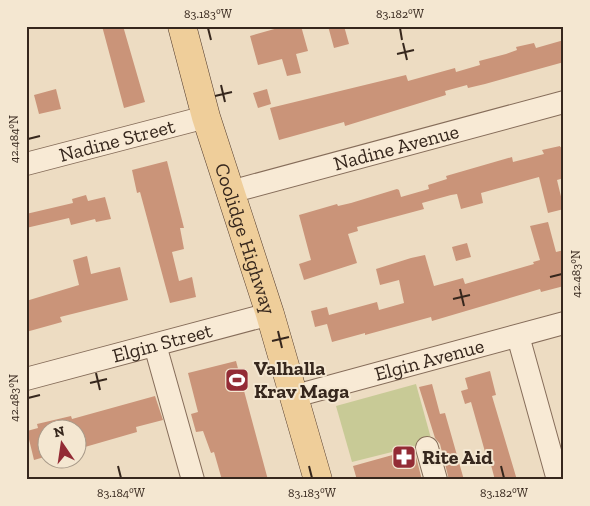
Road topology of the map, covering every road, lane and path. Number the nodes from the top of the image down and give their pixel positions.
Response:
1 (182, 26) edge
2 (564, 102) edge
3 (206, 116) junction
4 (26, 164) edge
5 (230, 192) junction
6 (270, 314) junction
7 (564, 323) edge
8 (518, 336) junction
9 (155, 345) junction
10 (26, 379) edge
11 (294, 396) junction
12 (427, 448) dead end
13 (193, 480) edge
14 (318, 480) edge
15 (436, 480) edge
16 (558, 480) edge

1 - 3 main road, Coolidge Highway
2 - 5 street, Nadine Avenue
3 - 4 street, Nadine Street
3 - 5 main road, Coolidge Highway
5 - 6 main road, Coolidge Highway
6 - 9 street, Elgin Street
6 - 11 main road, Coolidge Highway
7 - 8 street, Elgin Avenue
8 - 11 street, Elgin Avenue
8 - 16 street
9 - 10 street, Elgin Street
9 - 13 street
11 - 14 main road, Coolidge Highway
12 - 15 street

